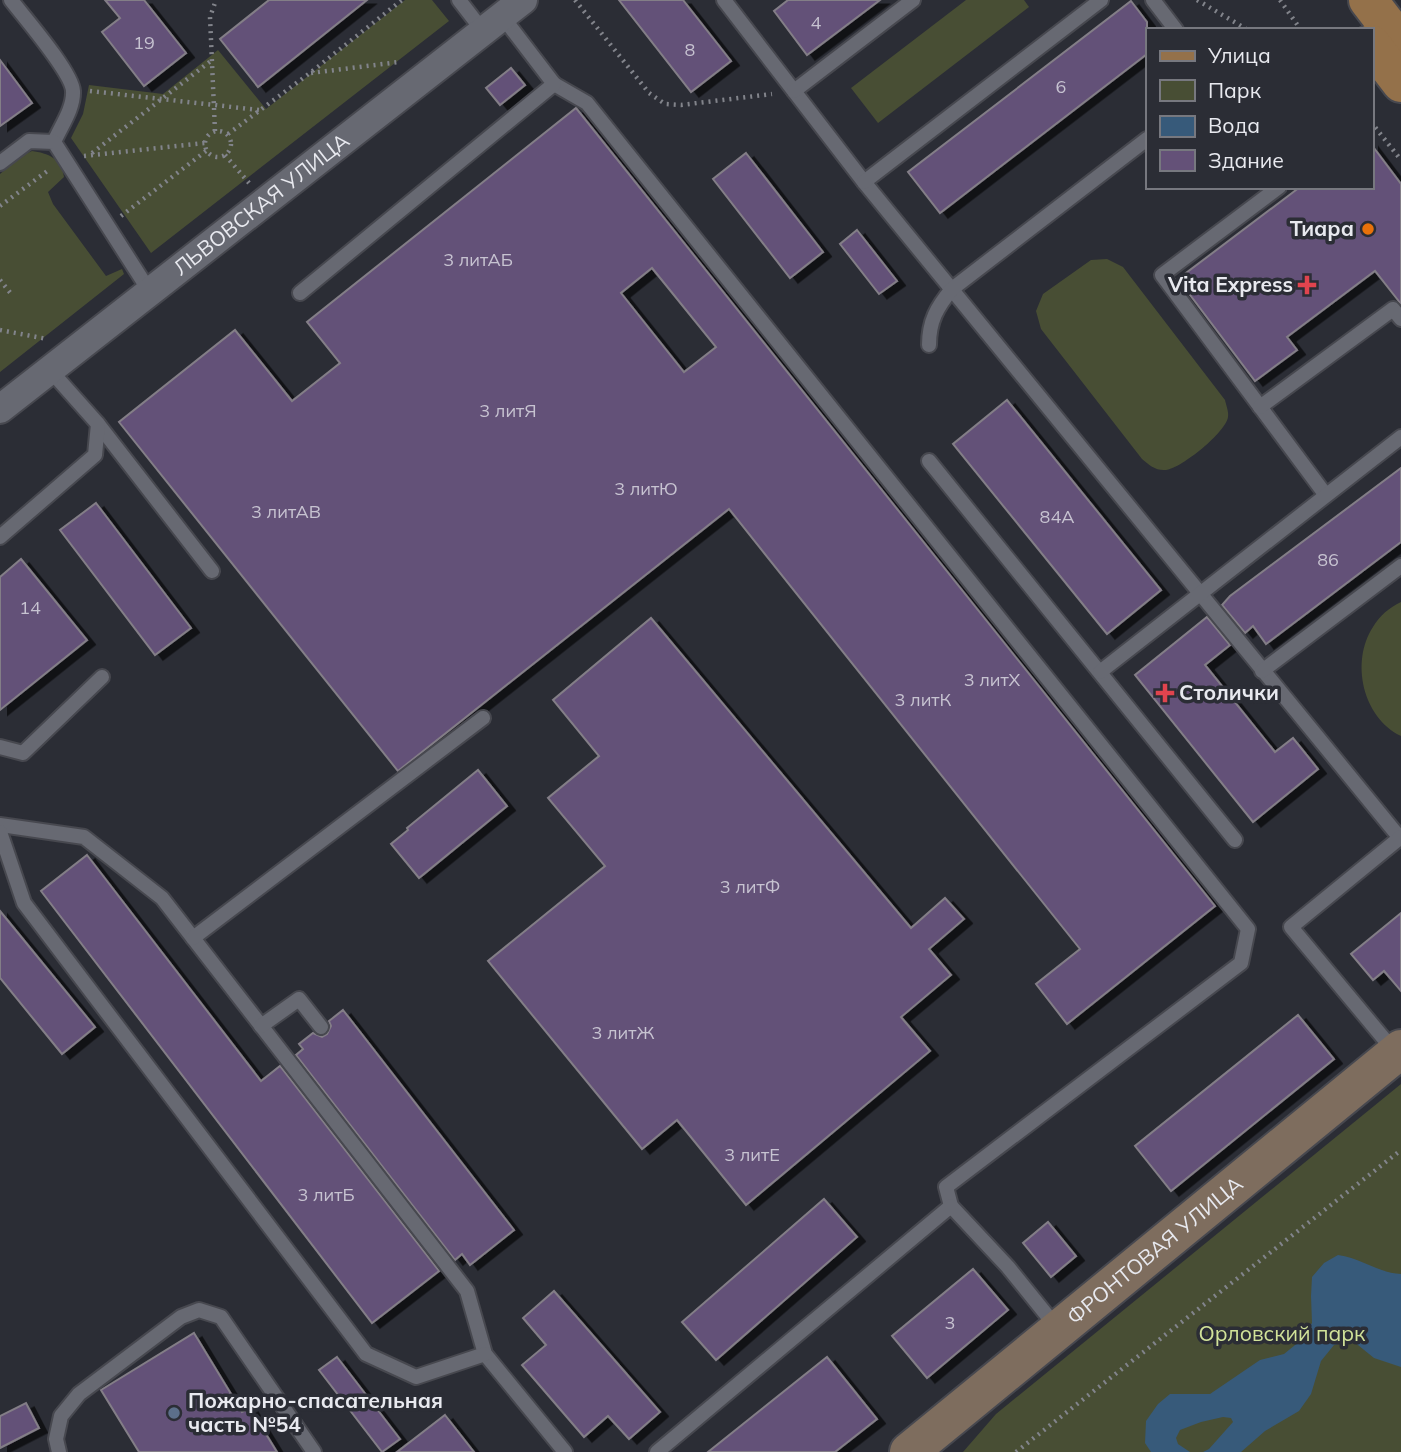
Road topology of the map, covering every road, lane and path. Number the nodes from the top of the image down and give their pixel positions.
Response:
1 (10, 0) edge
2 (216, 0) edge
3 (402, 0) edge
4 (459, 0) edge
5 (575, 0) edge
6 (723, 0) edge
7 (913, 0) edge
8 (1101, 0) edge
9 (1153, 0) edge
10 (1197, 0) edge
11 (1280, 0) edge
12 (1338, 0) edge
13 (1368, 0) edge
14 (0, 6) edge
15 (503, 16) edge
16 (1174, 28) edge
17 (1245, 28) edge
18 (1300, 28) edge
19 (1359, 28) edge
20 (1401, 43) edge
21 (1373, 47) edge
22 (212, 60) junction
23 (404, 61) dead end
24 (310, 73) junction
25 (1401, 83) edge
26 (554, 84) junction
27 (73, 89) junction
28 (794, 92) junction
29 (163, 99) junction
30 (214, 104) junction
31 (260, 110) junction
32 (1373, 125) edge
33 (215, 131) junction
34 (228, 134) junction
35 (1146, 140) edge
36 (54, 142) junction
37 (205, 144) junction
38 (206, 151) junction
39 (92, 154) junction
40 (225, 155) junction
41 (67, 160) junction
42 (1401, 160) edge
43 (0, 163) edge
44 (864, 182) junction
45 (254, 189) dead end
46 (1276, 189) edge
47 (0, 206) edge
48 (109, 226) junction
49 (0, 279) edge
50 (952, 289) junction
51 (150, 292) junction
52 (300, 293) dead end
53 (12, 295) dead end
54 (1401, 319) edge
55 (0, 331) edge
56 (48, 340) dead end
57 (929, 345) dead end
58 (50, 370) junction
59 (1260, 407) junction
60 (0, 409) edge
61 (98, 424) junction
62 (1401, 437) edge
63 (929, 461) dead end
64 (1325, 494) junction
65 (0, 537) edge
66 (1401, 566) edge
67 (212, 571) dead end
68 (1199, 592) junction
69 (1262, 671) junction
70 (1100, 672) junction
71 (102, 677) dead end
72 (483, 718) dead end
73 (0, 747) edge
74 (0, 825) edge
75 (0, 832) edge
76 (1401, 837) edge
77 (1235, 841) dead end
78 (193, 938) junction
79 (261, 1026) junction
80 (321, 1027) dead end
81 (1399, 1051) edge
82 (1401, 1150) edge
83 (951, 1206) junction
84 (1059, 1330) junction
85 (485, 1354) junction
86 (59, 1452) edge
87 (314, 1452) edge
88 (565, 1452) edge
89 (657, 1452) edge
90 (909, 1452) edge
91 (1016, 1452) edge

1 - 14 lane
1 - 27 lane
2 - 22 path
3 - 24 path
4 - 15 lane
5 - 28 path
6 - 28 lane
7 - 28 lane
8 - 44 lane
9 - 16 lane
10 - 17 path
11 - 18 path
12 - 19 main road
13 - 20 main road
15 - 26 lane
15 - 51 street, ЛЬВОВСКАЯ УЛИЦА
21 - 25 main road
22 - 29 path
22 - 30 path
23 - 24 path
24 - 31 path
26 - 52 lane
26 - 83 lane
27 - 29 path
27 - 36 lane
28 - 44 lane
29 - 30 path
29 - 39 path
30 - 31 path
30 - 33 path
31 - 34 path
32 - 42 path
33 - 34 path
33 - 37 path
34 - 40 path
35 - 50 lane
36 - 41 lane
36 - 43 lane
37 - 38 path
37 - 39 path
38 - 40 path
38 - 48 path
39 - 41 path
40 - 45 path
41 - 47 path
41 - 48 lane
44 - 50 lane
46 - 59 lane
48 - 51 lane
49 - 53 path
50 - 57 lane
50 - 68 lane
51 - 58 street, ЛЬВОВСКАЯ УЛИЦА
54 - 59 lane
55 - 56 path
58 - 60 street, ЛЬВОВСКАЯ УЛИЦА
58 - 61 lane
59 - 64 lane
61 - 65 lane
61 - 67 lane
62 - 64 lane
63 - 70 lane
64 - 68 lane
66 - 69 lane
68 - 69 lane
68 - 70 lane
69 - 76 lane
70 - 77 lane
71 - 73 lane
72 - 78 lane
74 - 78 lane
75 - 85 lane
76 - 81 lane
78 - 79 lane
79 - 80 lane
79 - 85 lane
81 - 84 main road, ФРОНТОВАЯ УЛИЦА
82 - 91 path
83 - 84 lane
83 - 89 lane
84 - 90 main road, ФРОНТОВАЯ УЛИЦА
85 - 88 lane
86 - 87 lane

